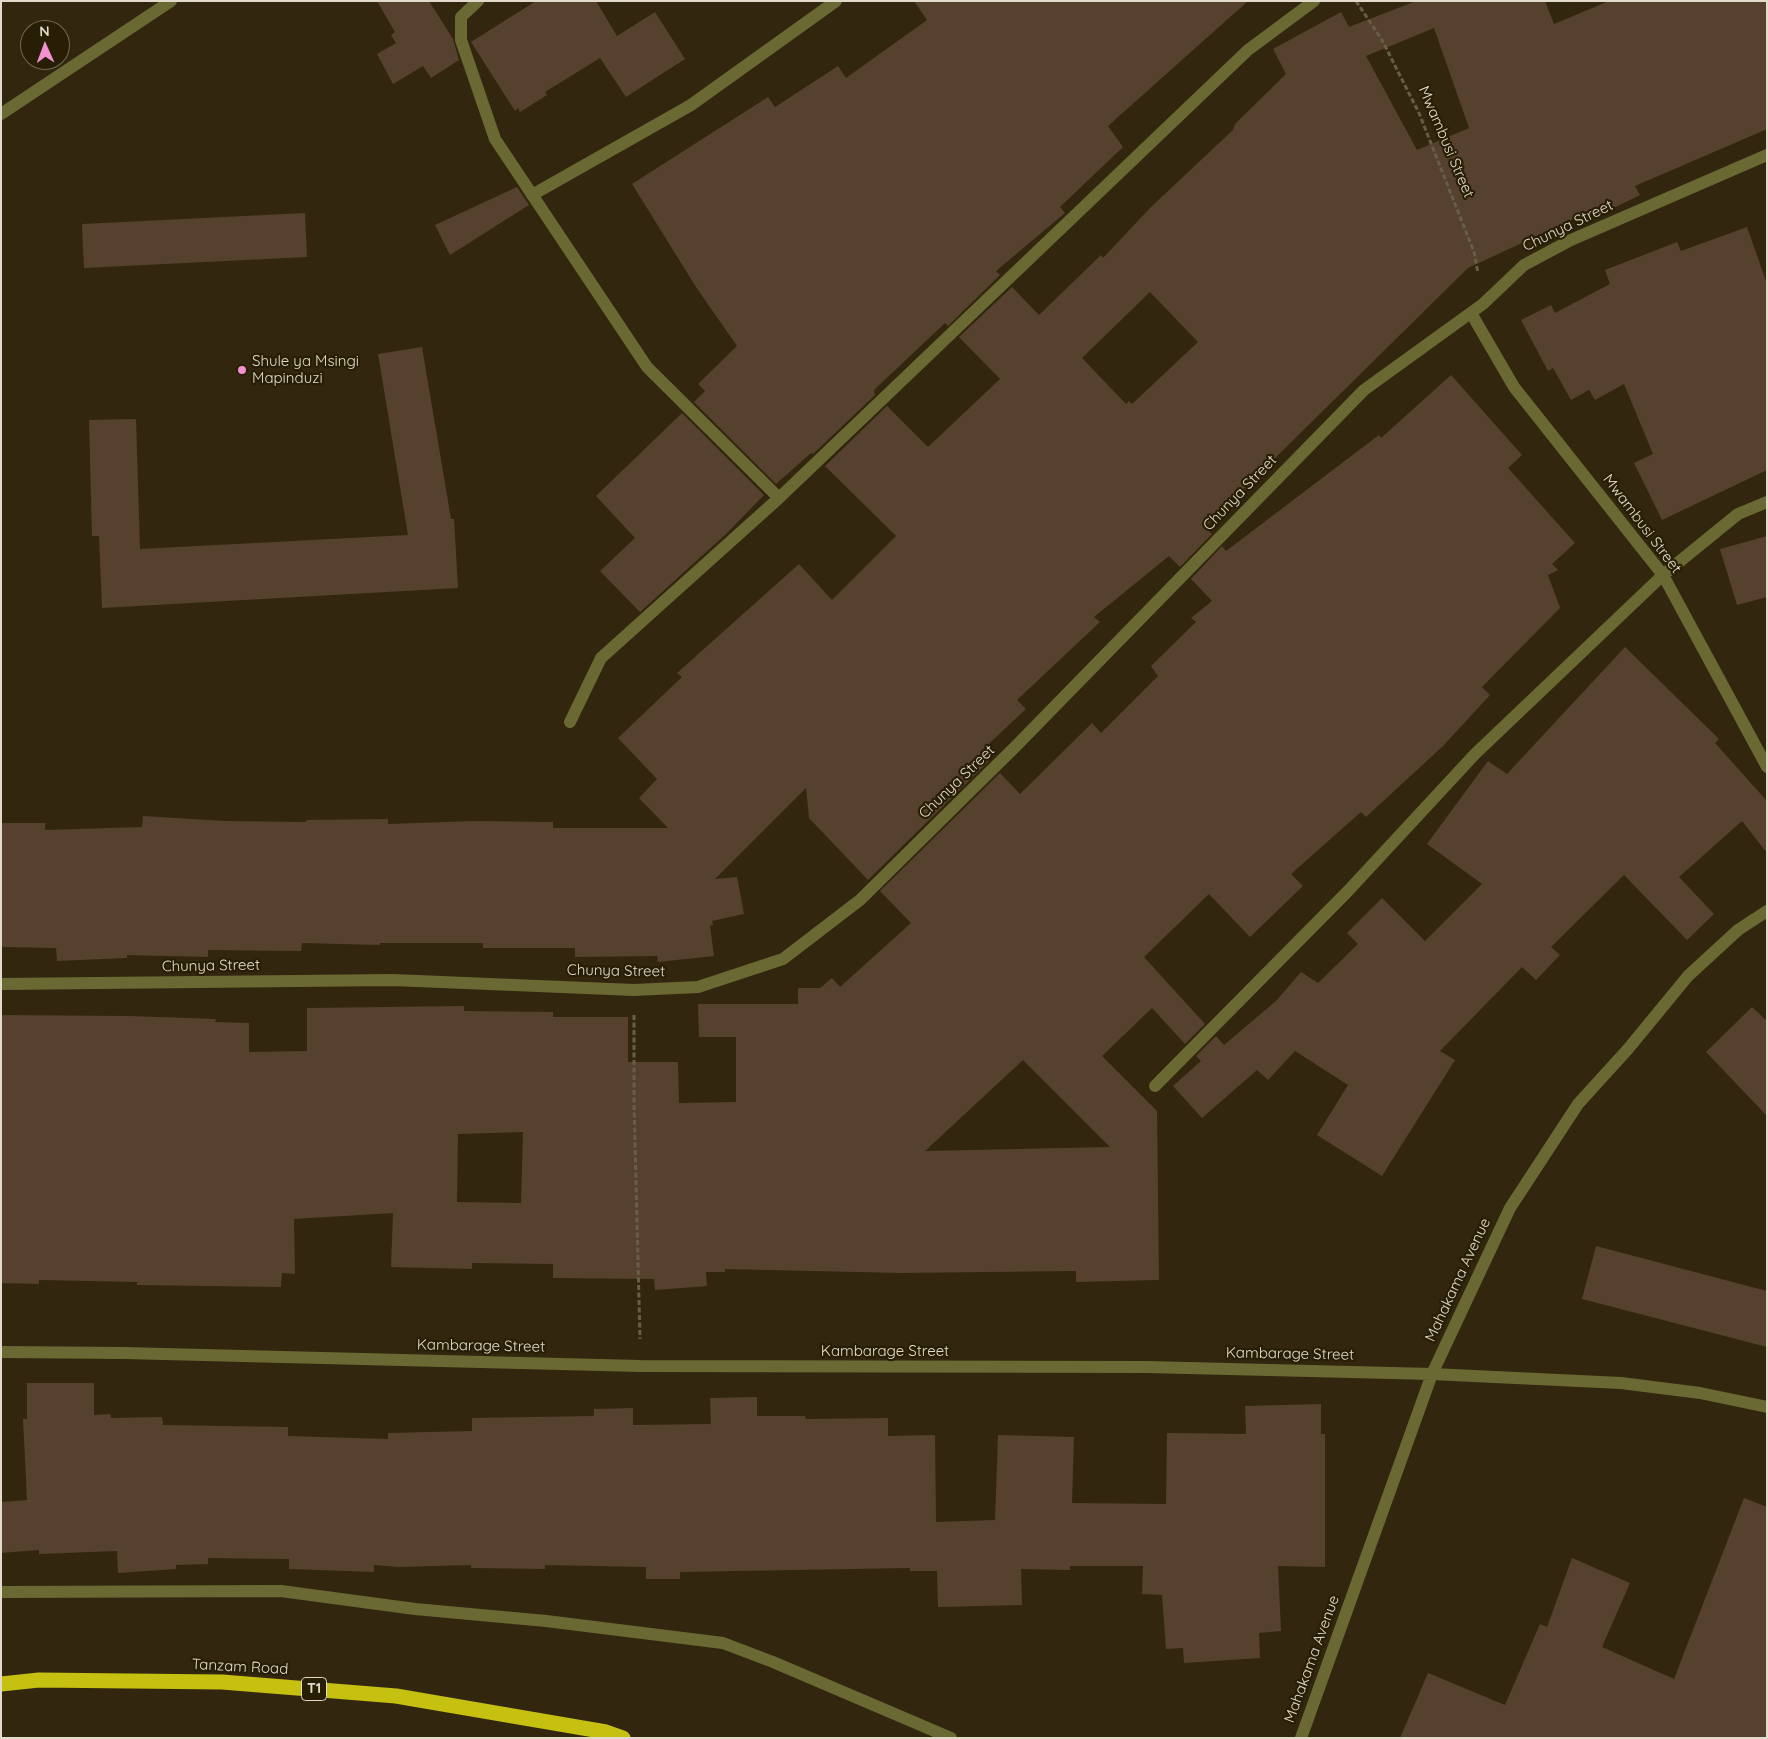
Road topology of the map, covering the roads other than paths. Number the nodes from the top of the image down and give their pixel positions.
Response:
1 (171, 1) edge
2 (478, 1) edge
3 (836, 1) edge
4 (1314, 1) edge
5 (1, 114) edge
6 (1767, 155) edge
7 (532, 195) junction
8 (1471, 313) junction
9 (779, 498) junction
10 (1767, 502) edge
11 (1663, 575) junction
12 (570, 722) dead end
13 (1767, 767) edge
14 (1767, 911) edge
15 (1, 984) edge
16 (1155, 1086) dead end
17 (1, 1352) edge
18 (1432, 1374) junction
19 (1767, 1407) edge
20 (1, 1592) edge
21 (1, 1684) edge
22 (623, 1738) edge
23 (951, 1738) edge
24 (1301, 1738) edge

1 - 5 street
2 - 7 street
3 - 7 street
4 - 9 street
6 - 8 street, Chunya Street
7 - 9 street
8 - 11 street, Mwambusi Street
8 - 15 street, Chunya Street
9 - 12 street
10 - 11 street
11 - 13 street, Mwambusi Street
11 - 16 street
14 - 18 street, Mahakama Avenue
17 - 18 street, Kambarage Street
18 - 19 street, Kambarage Street
18 - 24 street, Mahakama Avenue
20 - 23 street
21 - 22 highway, Tanzam Road / T1

